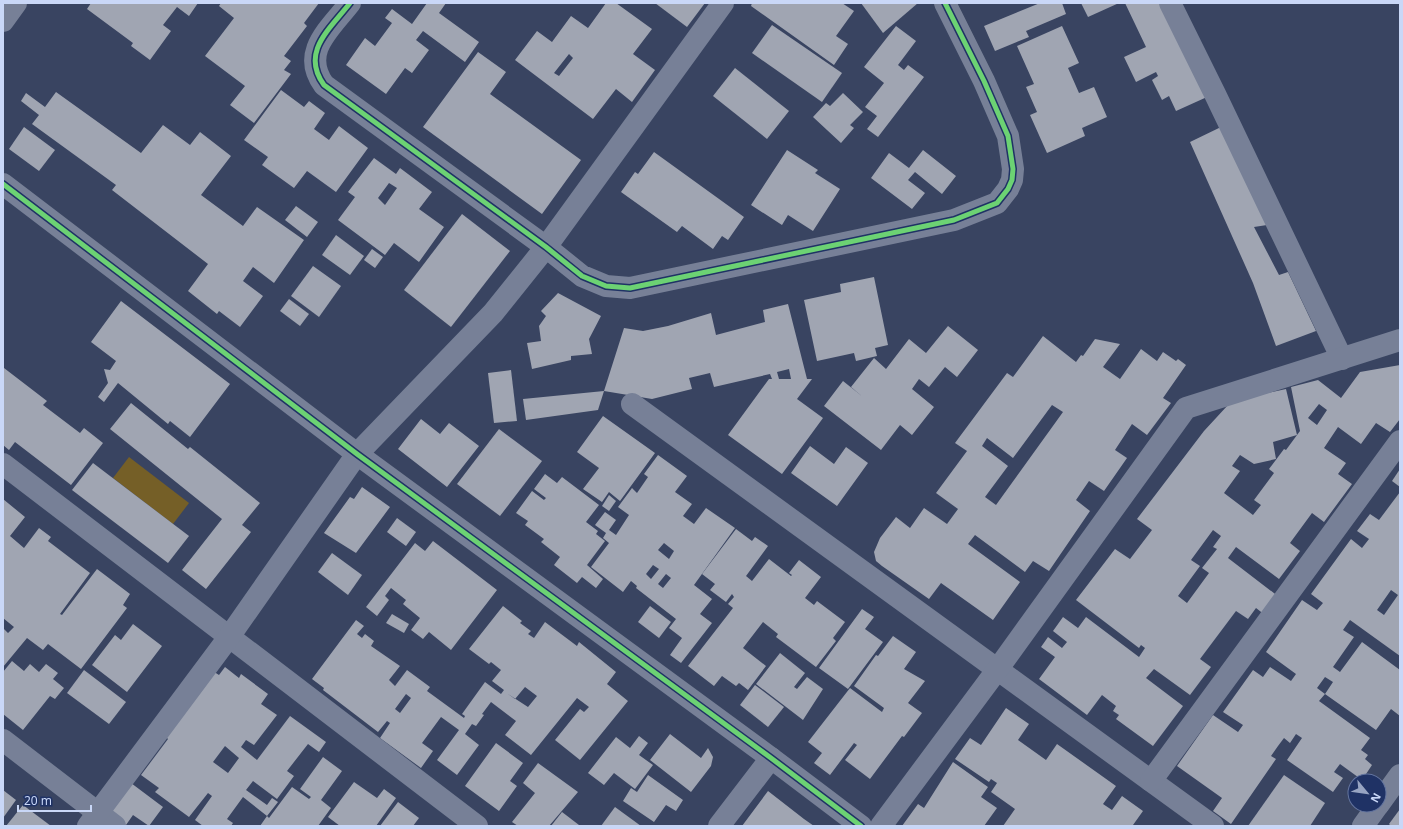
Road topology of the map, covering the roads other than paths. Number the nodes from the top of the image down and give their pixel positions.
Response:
1 (16, 3) edge
2 (350, 3) edge
3 (724, 3) edge
4 (945, 3) edge
5 (1170, 3) edge
6 (3, 21) edge
7 (3, 184) edge
8 (546, 247) junction
9 (1400, 340) edge
10 (1342, 358) junction
11 (632, 404) dead end
12 (1400, 441) edge
13 (358, 454) junction
14 (3, 464) edge
15 (229, 637) junction
16 (997, 670) junction
17 (3, 740) edge
18 (771, 758) junction
19 (1400, 775) edge
20 (1151, 781) junction
21 (1387, 793) edge
22 (1372, 813) edge
23 (93, 820) edge
24 (115, 826) edge
25 (477, 826) edge
26 (719, 826) edge
27 (860, 826) edge
28 (881, 826) edge
29 (1213, 826) edge
30 (1363, 826) edge

1 - 6 street
2 - 8 street
3 - 8 street
4 - 8 street
5 - 10 street
7 - 13 street
8 - 13 street
9 - 10 street
10 - 16 street
11 - 16 street
12 - 20 street
13 - 15 street
13 - 18 street
14 - 15 street
15 - 23 street
15 - 25 street
16 - 20 street
16 - 28 street
17 - 23 street
18 - 26 street
18 - 27 street
19 - 21 street
20 - 29 street
22 - 30 street
23 - 24 street

